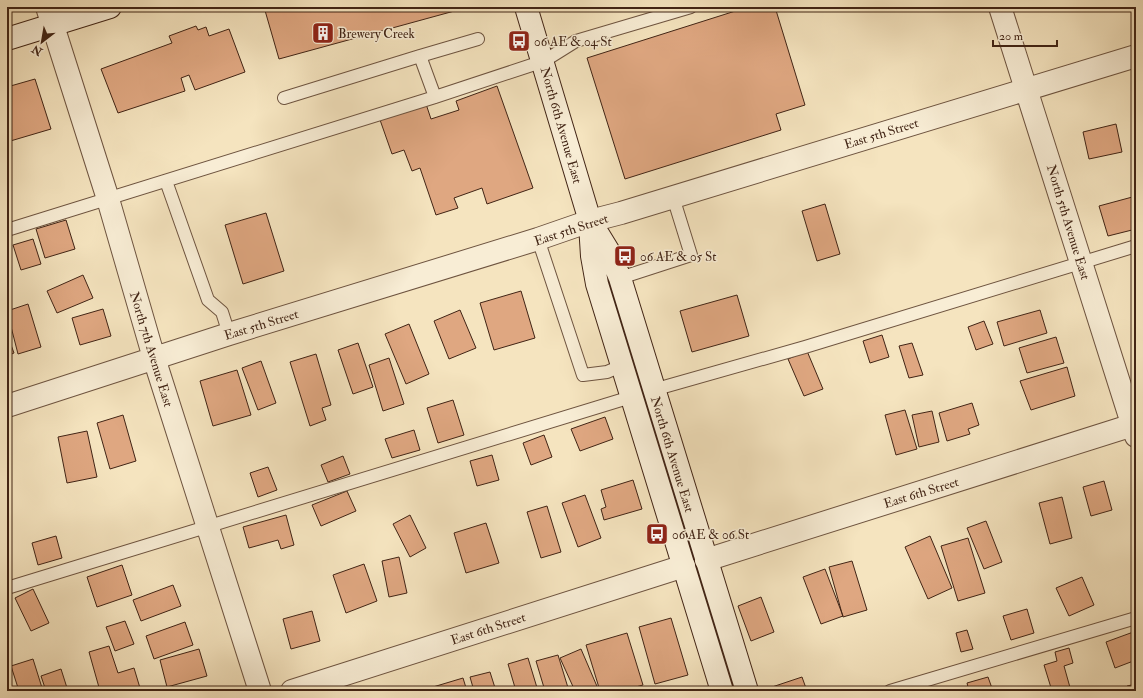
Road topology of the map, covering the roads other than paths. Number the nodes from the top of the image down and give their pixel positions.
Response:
1 (110, 7) edge
2 (526, 7) edge
3 (691, 7) edge
4 (1000, 7) edge
5 (49, 16) edge
6 (7, 39) edge
7 (478, 39) dead end
8 (420, 56) junction
9 (1136, 56) edge
10 (544, 61) junction
11 (1027, 88) junction
12 (435, 97) junction
13 (284, 98) dead end
14 (166, 181) junction
15 (673, 197) junction
16 (108, 199) junction
17 (590, 221) junction
18 (7, 230) edge
19 (538, 239) junction
20 (1136, 246) edge
21 (1082, 263) junction
22 (620, 278) junction
23 (229, 334) junction
24 (154, 358) junction
25 (621, 366) junction
26 (653, 390) junction
27 (631, 398) junction
28 (7, 406) edge
29 (1135, 429) edge
30 (207, 527) junction
31 (706, 560) junction
32 (684, 566) junction
33 (7, 588) edge
34 (1136, 618) edge
35 (260, 691) edge
36 (292, 691) edge
37 (722, 691) edge
38 (747, 691) edge
39 (890, 691) edge

1 - 5 street
2 - 10 street, North 6th Avenue East
3 - 10 lane
4 - 11 street, North 5th Avenue East
5 - 6 street
5 - 16 street, North 7th Avenue East
7 - 8 lane
8 - 12 lane
8 - 13 lane
9 - 11 street, East 5th Street
10 - 12 lane
10 - 17 street, North 6th Avenue East
11 - 15 street, East 5th Street
11 - 21 street, North 5th Avenue East
12 - 14 lane
14 - 16 lane
14 - 23 lane
15 - 17 street, East 5th Street
15 - 22 lane
16 - 18 lane
16 - 24 street, North 7th Avenue East
17 - 19 street, East 5th Street
17 - 22 street, North 6th Avenue East
17 - 25 street, North 6th Avenue East
19 - 23 street, East 5th Street
19 - 25 lane
20 - 21 lane
21 - 26 lane
21 - 29 street, North 5th Avenue East
22 - 26 street, North 6th Avenue East
23 - 24 street, East 5th Street
24 - 28 street, East 5th Street
24 - 30 street, North 7th Avenue East
25 - 27 street, North 6th Avenue East
26 - 31 street, North 6th Avenue East
27 - 30 lane
27 - 32 street, North 6th Avenue East
29 - 31 street, East 6th Street
30 - 33 lane
30 - 35 street, North 7th Avenue East
31 - 38 street, North 6th Avenue East
32 - 36 street, East 6th Street
32 - 37 street, North 6th Avenue East
34 - 39 lane

